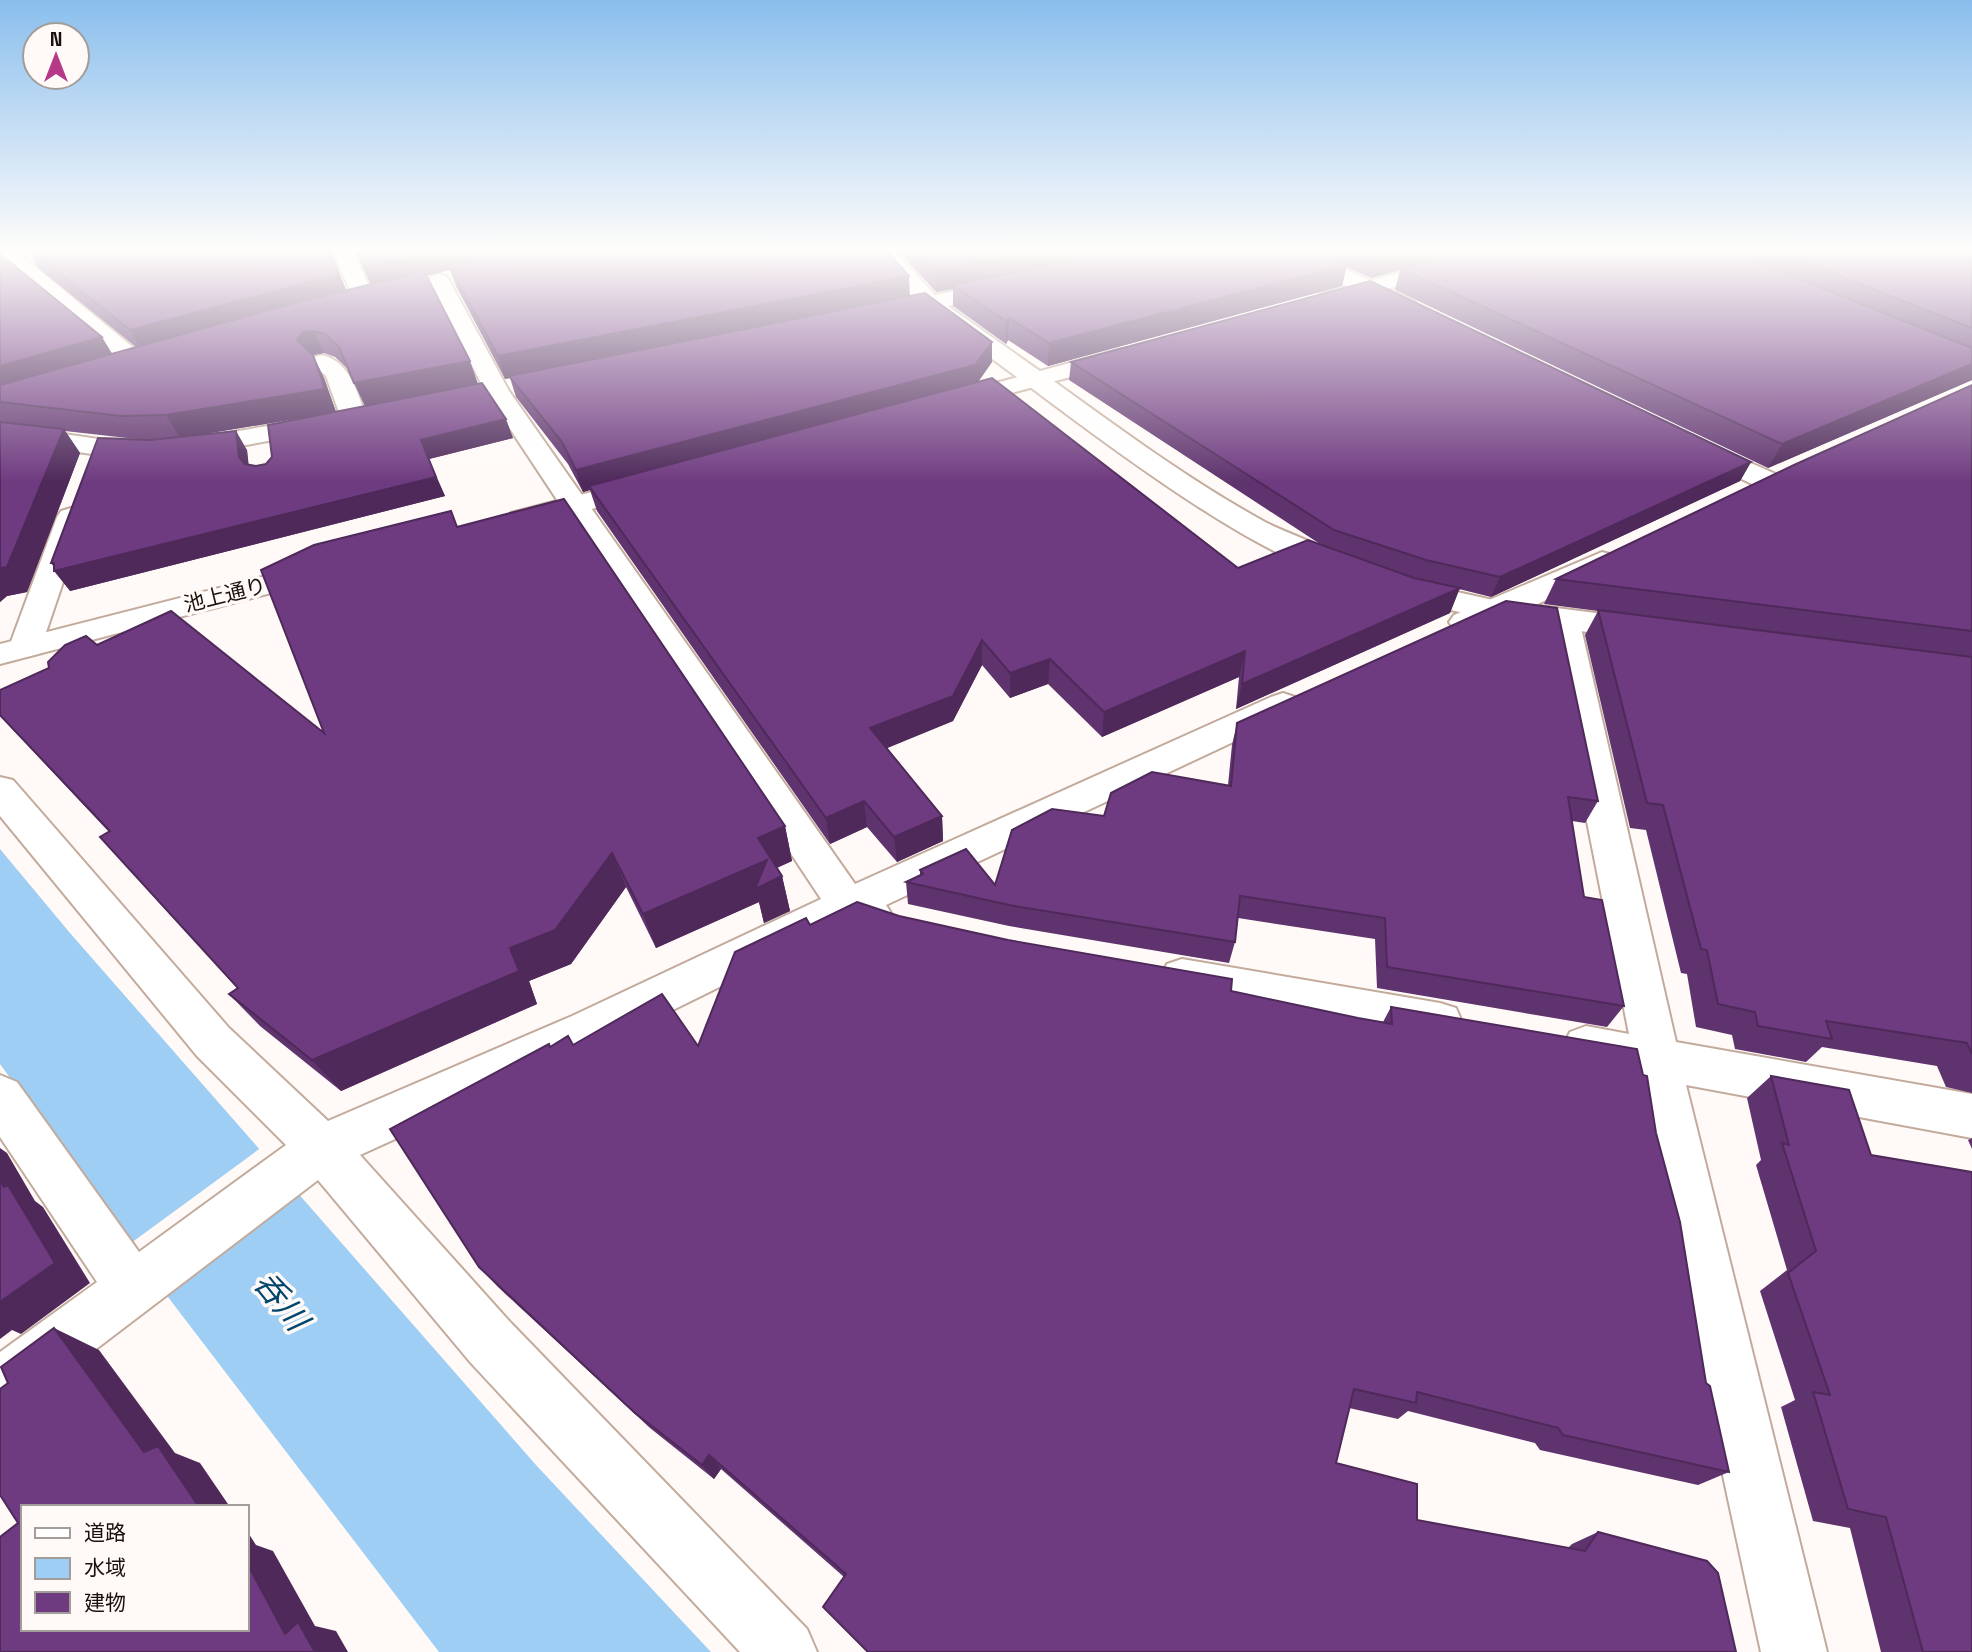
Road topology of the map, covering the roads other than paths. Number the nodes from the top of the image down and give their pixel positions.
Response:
1 (96, 328) edge
2 (464, 328) edge
3 (965, 328) edge
4 (1147, 349) edge
5 (164, 356) edge
6 (322, 362) dead end
7 (138, 363) junction
8 (114, 371) edge
9 (1035, 379) junction
10 (924, 410) edge
11 (380, 413) edge
12 (354, 418) junction
13 (0, 433) edge
14 (1680, 439) edge
15 (88, 472) junction
16 (668, 480) edge
17 (1732, 499) edge
18 (573, 506) junction
19 (493, 526) edge
20 (1632, 546) edge
21 (346, 564) edge
22 (1493, 610) junction
23 (1563, 619) junction
24 (1669, 633) edge
25 (1432, 636) edge
26 (12, 650) edge
27 (1310, 693) edge
28 (0, 790) edge
29 (847, 905) junction
30 (902, 923) edge
31 (1141, 970) edge
32 (1472, 1027) edge
33 (1552, 1040) edge
34 (1658, 1058) junction
35 (0, 1097) edge
36 (1972, 1116) edge
37 (309, 1158) junction
38 (137, 1284) junction
39 (0, 1387) edge
40 (784, 1652) edge
41 (1794, 1652) edge

1 - 7 street
2 - 18 street
3 - 9 street
4 - 9 street
5 - 7 street
6 - 12 street
7 - 8 street
9 - 10 street
9 - 22 street
11 - 12 street
12 - 15 street
13 - 15 street
14 - 17 street
15 - 26 street
16 - 18 street
18 - 19 street
18 - 29 street
20 - 22 street
21 - 26 street, 池上通り
22 - 23 street
22 - 25 street
23 - 24 street
23 - 34 street
27 - 29 street
28 - 37 street
29 - 30 street
29 - 37 street
31 - 32 street
33 - 34 street
34 - 36 street
34 - 41 street
35 - 38 street
37 - 38 street
37 - 40 street
38 - 39 street

